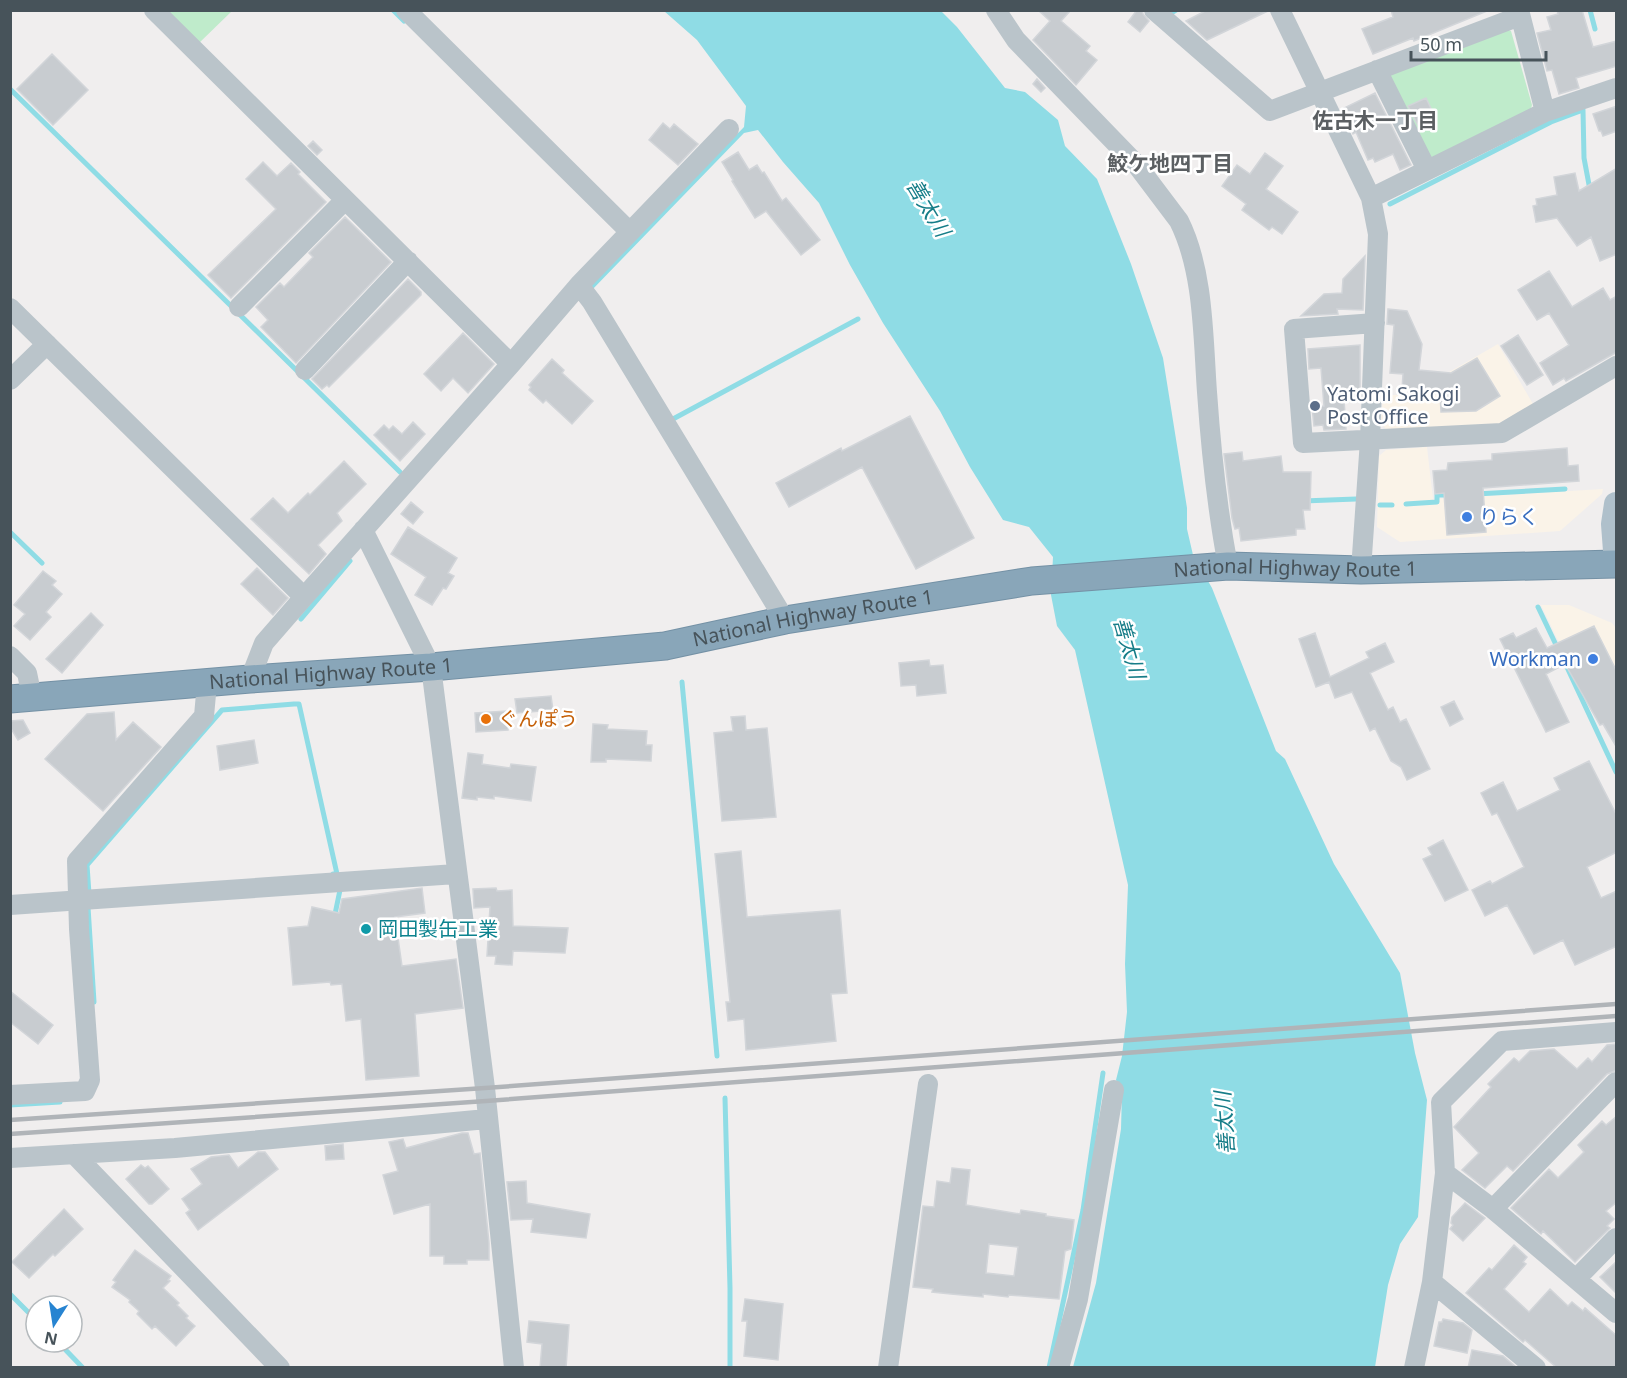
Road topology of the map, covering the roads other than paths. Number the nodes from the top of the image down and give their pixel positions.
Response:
1 (154, 10) edge
2 (406, 10) edge
3 (996, 10) edge
4 (1154, 10) edge
5 (1280, 10) edge
6 (1520, 13) edge
7 (1377, 70) junction
8 (1617, 88) edge
9 (1320, 91) junction
10 (1545, 112) junction
11 (729, 129) dead end
12 (1427, 170) junction
13 (1371, 198) junction
14 (345, 200) junction
15 (630, 232) junction
16 (408, 261) junction
17 (579, 285) junction
18 (239, 307) dead end
19 (10, 308) edge
20 (1375, 323) junction
21 (47, 344) junction
22 (512, 364) junction
23 (1617, 366) edge
24 (305, 370) dead end
25 (10, 380) edge
26 (1370, 440) junction
27 (1617, 504) edge
28 (363, 530) junction
29 (1617, 564) edge
30 (1228, 566) junction
31 (1361, 570) junction
32 (303, 597) junction
33 (785, 620) junction
34 (10, 656) edge
35 (431, 667) junction
36 (250, 679) junction
37 (207, 682) junction
38 (21, 698) edge
39 (456, 874) junction
40 (78, 900) junction
41 (10, 905) edge
42 (1617, 1032) edge
43 (1617, 1082) edge
44 (928, 1084) dead end
45 (1114, 1090) dead end
46 (10, 1095) edge
47 (487, 1119) junction
48 (74, 1154) junction
49 (10, 1158) edge
50 (1445, 1173) junction
51 (1493, 1209) junction
52 (1617, 1238) edge
53 (1576, 1279) junction
54 (1432, 1282) junction
55 (1617, 1313) edge
56 (1517, 1360) edge
57 (280, 1368) edge
58 (514, 1368) edge
59 (888, 1368) edge
60 (1059, 1368) edge
61 (1414, 1368) edge
62 (1536, 1368) edge

1 - 14 street
2 - 15 street
3 - 30 street
4 - 9 street
5 - 9 street
6 - 7 street
6 - 10 street
7 - 9 street
7 - 12 street
8 - 10 street
9 - 13 street
10 - 12 street
11 - 15 street
12 - 13 street
13 - 20 street
14 - 16 street
14 - 18 street
15 - 17 street
16 - 22 street
16 - 24 street
17 - 22 street
17 - 33 street
19 - 21 street
20 - 26 street
20 - 26 street
21 - 25 street
21 - 32 street
22 - 28 street
23 - 26 street
26 - 31 street
27 - 29 main road
28 - 32 street
28 - 35 street
29 - 31 highway, National Highway Route 1
30 - 31 highway, National Highway Route 1
30 - 33 highway, National Highway Route 1
32 - 36 street
33 - 35 highway, National Highway Route 1
34 - 38 street
35 - 36 highway, National Highway Route 1
35 - 39 street
36 - 37 highway, National Highway Route 1
37 - 38 highway, National Highway Route 1
37 - 40 street
39 - 40 street
39 - 47 street
40 - 41 street
40 - 46 street
42 - 50 street
43 - 51 street
44 - 59 street
45 - 60 street
47 - 48 street
47 - 58 street
48 - 49 street
48 - 57 street
50 - 51 street
50 - 54 street
51 - 53 street
52 - 53 street
53 - 55 street
54 - 56 street
54 - 61 street
56 - 62 street

